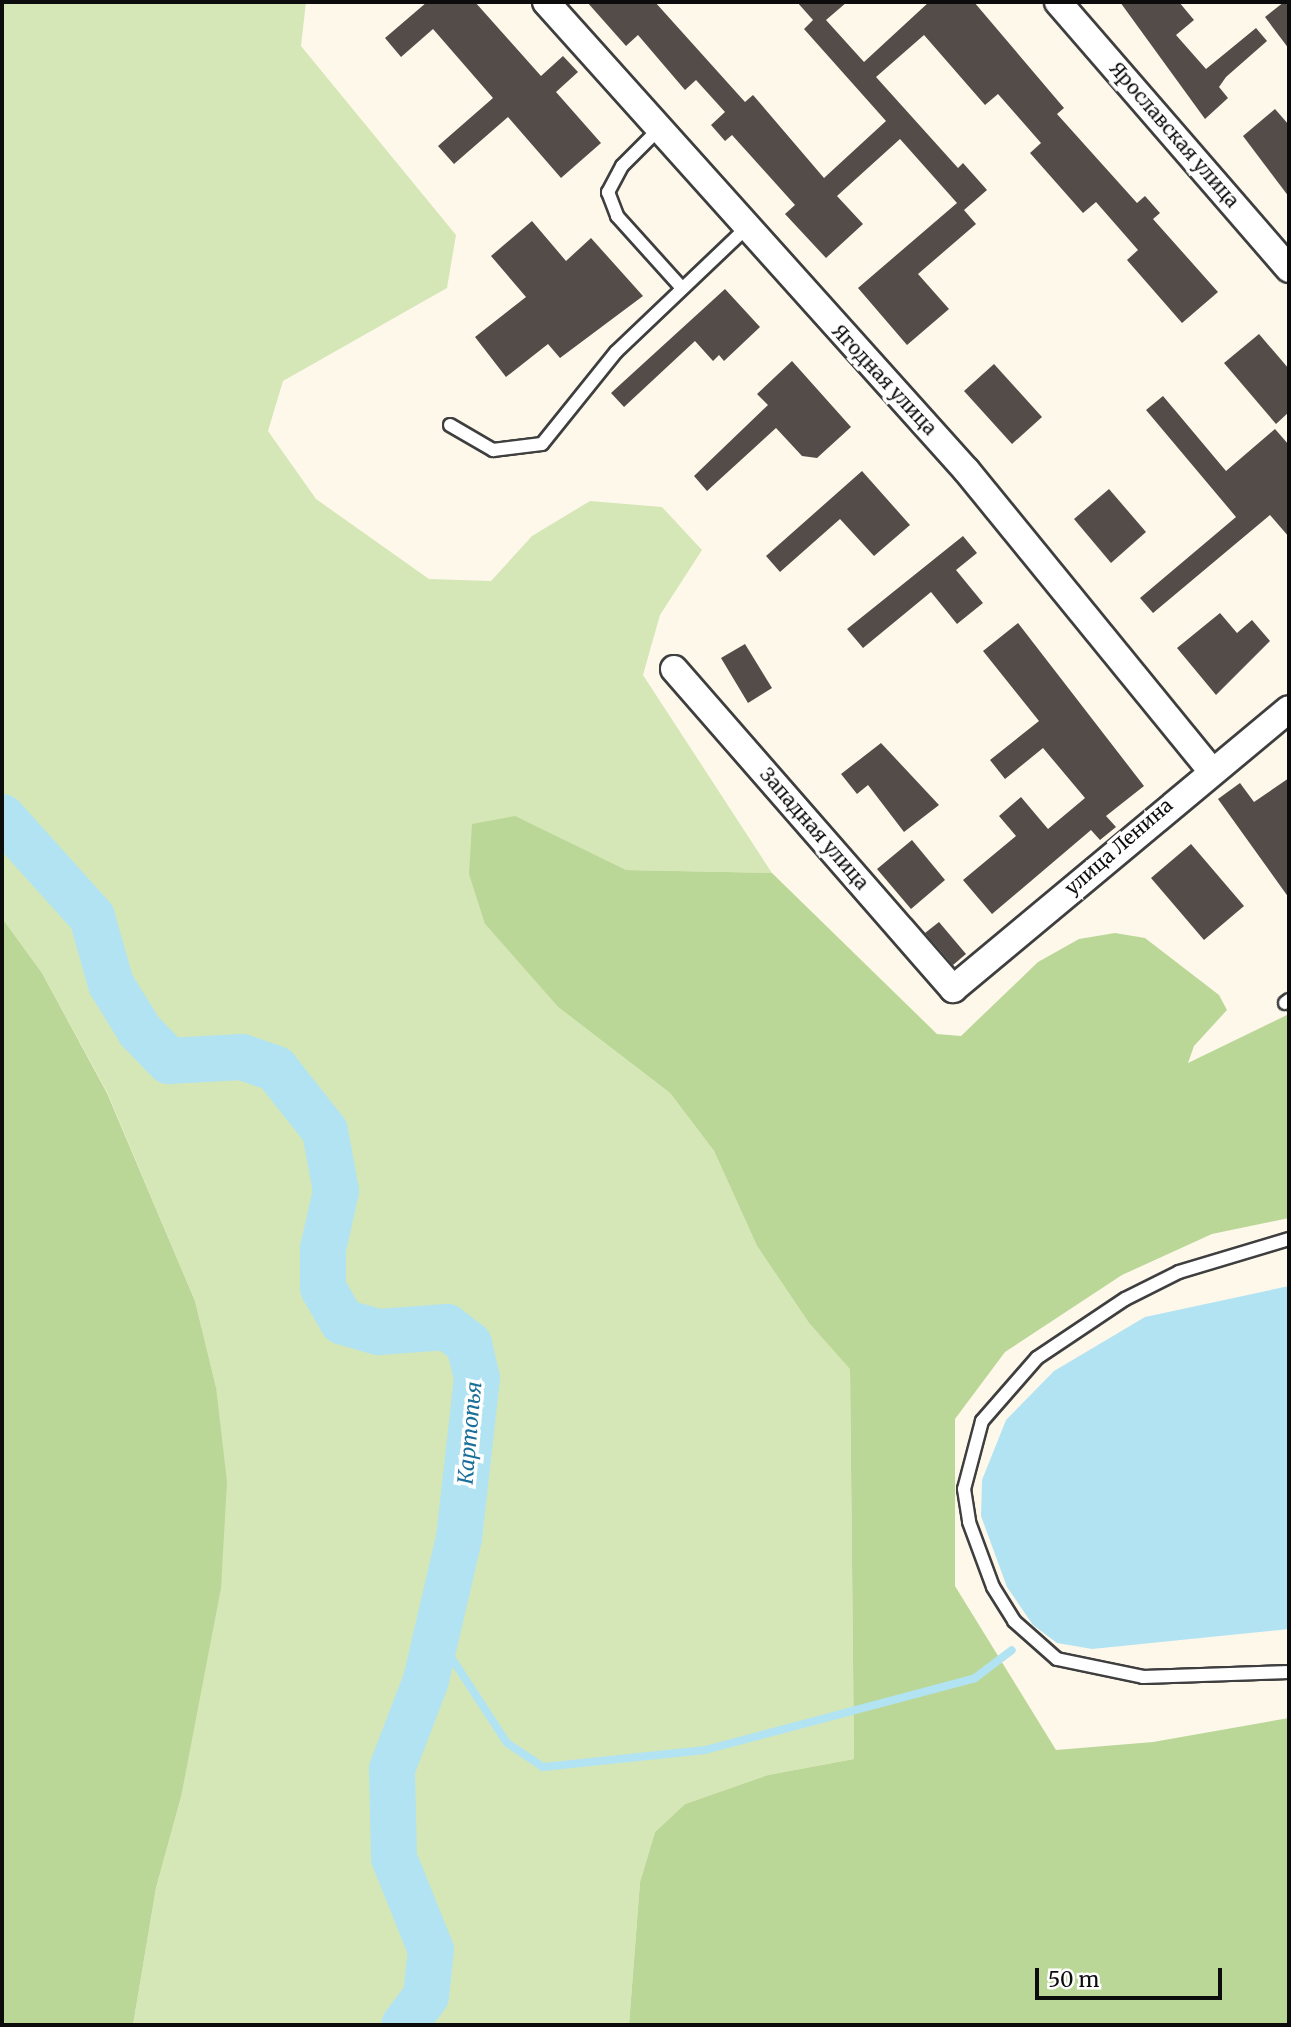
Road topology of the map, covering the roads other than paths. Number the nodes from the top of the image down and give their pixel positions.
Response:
1 (546, 2) edge
2 (1058, 2) edge
3 (659, 129) junction
4 (747, 228) junction
5 (1289, 269) edge
6 (681, 287) junction
7 (450, 425) dead end
8 (674, 669) dead end
9 (1289, 709) edge
10 (1210, 769) junction
11 (953, 989) joint
12 (1289, 1239) edge
13 (1289, 1671) edge

1 - 3 street, Ягодная улица
2 - 5 street, Ярославская улица
3 - 4 street, Ягодная улица
3 - 6 lane
4 - 6 lane
4 - 10 street, Ягодная улица
6 - 7 lane
8 - 11 street, Западная улица
9 - 10 street, улица Ленина
10 - 11 street, улица Ленина
12 - 13 lane

